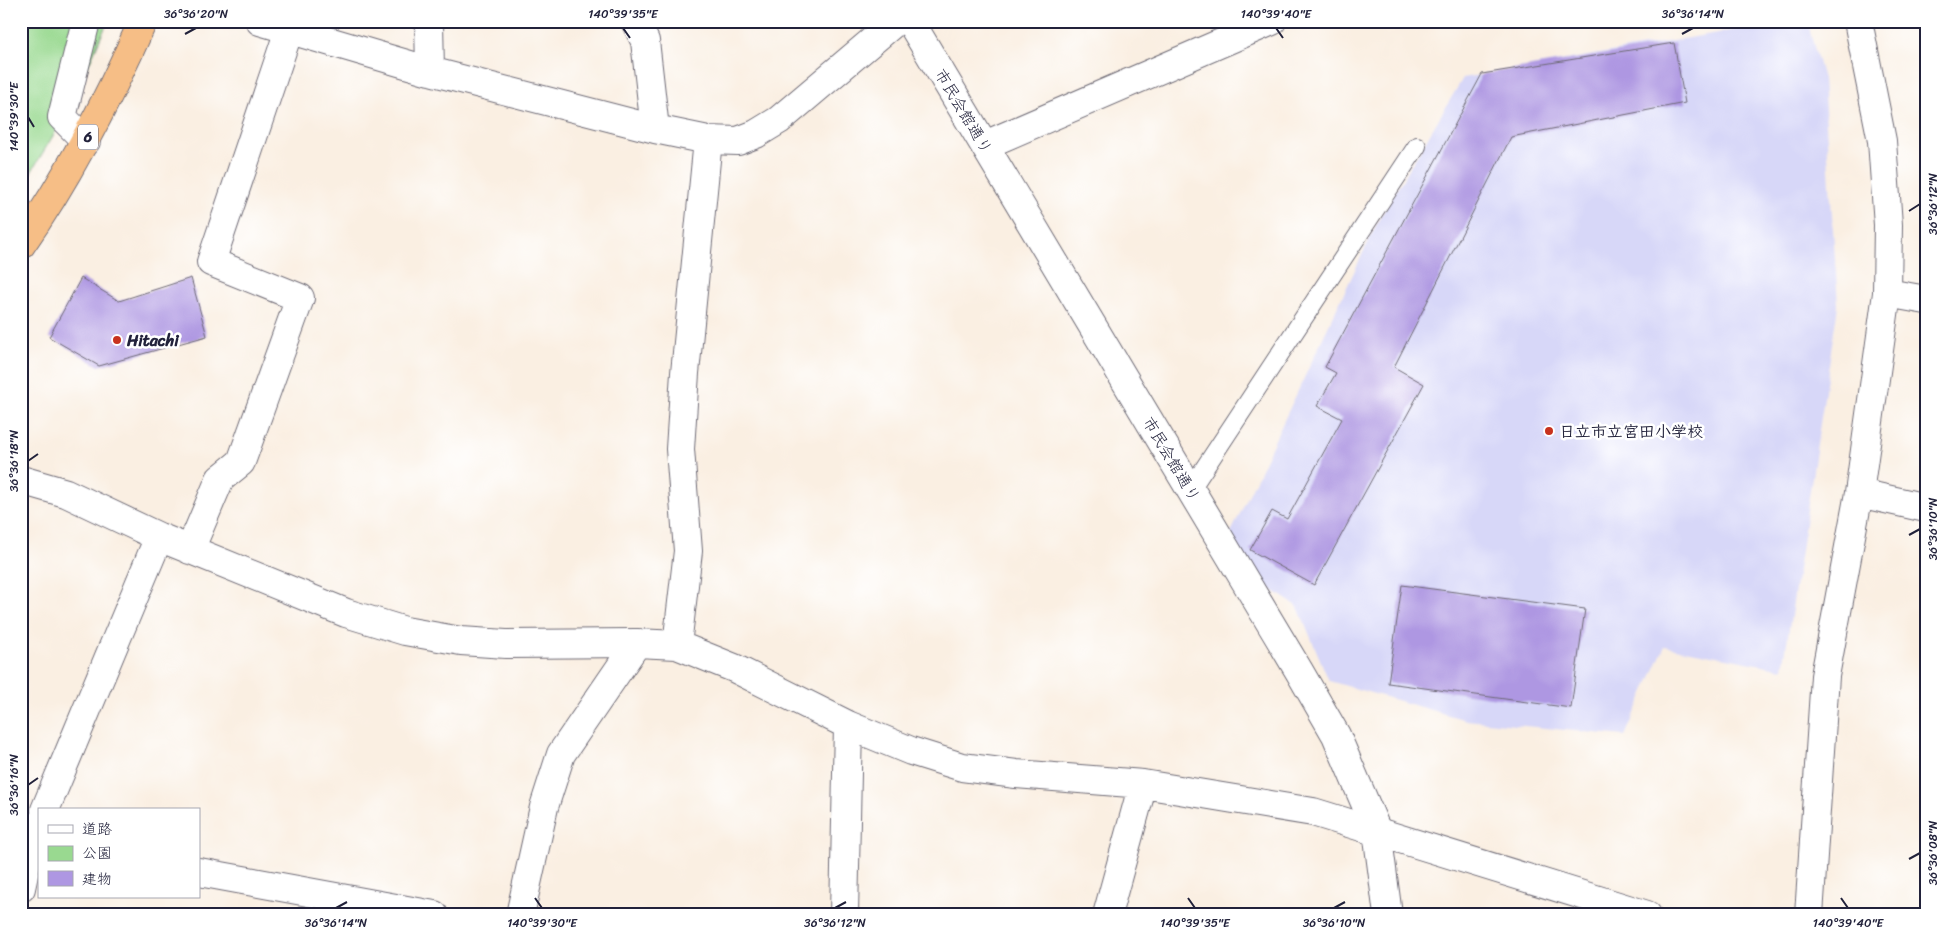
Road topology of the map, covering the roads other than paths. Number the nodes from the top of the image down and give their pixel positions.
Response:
1 (86, 21) edge
2 (143, 21) edge
3 (260, 21) edge
4 (429, 21) edge
5 (635, 21) edge
6 (896, 21) edge
7 (910, 21) edge
8 (1858, 21) edge
9 (1255, 24) edge
10 (290, 30) junction
11 (430, 71) junction
12 (655, 129) junction
13 (708, 140) junction
14 (86, 141) junction
15 (984, 145) junction
16 (1417, 146) dead end
17 (21, 245) edge
18 (1887, 293) junction
19 (1926, 300) edge
20 (21, 480) edge
21 (1190, 490) junction
22 (1859, 493) junction
23 (1926, 508) edge
24 (159, 537) junction
25 (190, 550) junction
26 (637, 643) junction
27 (677, 645) junction
28 (848, 725) junction
29 (1144, 784) junction
30 (46, 808) edge
31 (1377, 831) junction
32 (36, 836) edge
33 (200, 872) edge
34 (21, 888) edge
35 (434, 915) edge
36 (520, 915) edge
37 (844, 915) edge
38 (1107, 915) edge
39 (1388, 915) edge
40 (1647, 915) edge
41 (1809, 915) edge

1 - 14 street
2 - 14 highway, 6
3 - 10 street
4 - 11 street
5 - 12 street
6 - 13 street
7 - 15 street, 市民会館通り
8 - 18 street
9 - 15 street
10 - 11 street
10 - 25 street
11 - 12 street
12 - 13 street
13 - 27 street
14 - 17 highway, 6
15 - 21 street, 市民会館通り
16 - 21 lane
18 - 19 street
18 - 22 street
20 - 24 street
21 - 31 street, 市民会館通り
22 - 23 street
22 - 41 street
24 - 25 street
24 - 30 street
25 - 26 street
26 - 27 street
26 - 36 street
27 - 28 street
28 - 29 street
28 - 37 street
29 - 31 street
29 - 38 street
31 - 39 street, 市民会館通り
31 - 40 street
32 - 34 street
33 - 35 street

